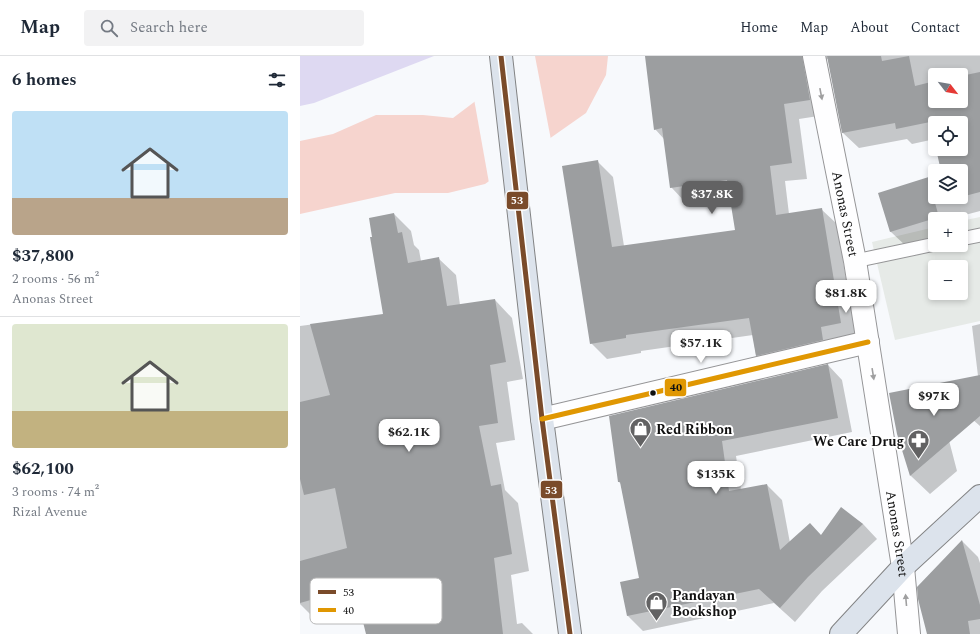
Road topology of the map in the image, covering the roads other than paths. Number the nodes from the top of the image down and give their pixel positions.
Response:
1 (501, 56) edge
2 (814, 56) edge
3 (980, 235) edge
4 (968, 238) edge
5 (928, 246) edge
6 (855, 262) junction
7 (868, 342) junction
8 (542, 419) junction
9 (980, 496) edge
10 (903, 567) junction
11 (570, 634) edge
12 (841, 634) edge
13 (909, 634) edge

1 - 8 main road
2 -> 6 street, Anonas Street
3 - 4 lane
5 - 6 lane
6 - 7 street, Anonas Street
7 - 8 street
7 -> 10 street, Anonas Street
8 - 11 main road
9 - 10 main road
10 - 12 main road
13 -> 10 street, Anonas Street

